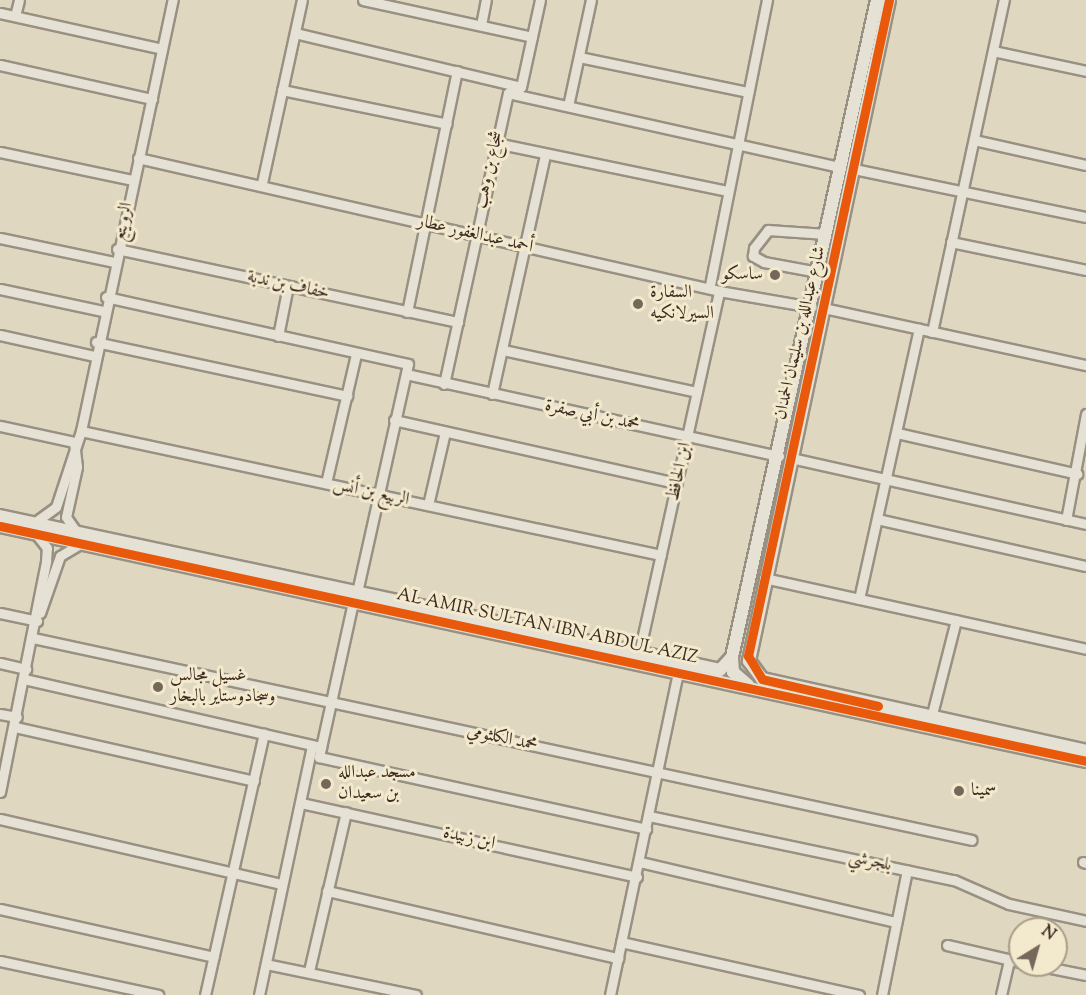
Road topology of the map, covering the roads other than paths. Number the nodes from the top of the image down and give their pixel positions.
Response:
1 (19, 0) edge
2 (173, 0) edge
3 (302, 0) edge
4 (363, 0) edge
5 (486, 0) edge
6 (540, 0) edge
7 (591, 0) edge
8 (767, 0) edge
9 (877, 0) edge
10 (889, 0) edge
11 (1004, 0) edge
12 (0, 13) edge
13 (15, 16) junction
14 (481, 25) junction
15 (295, 33) junction
16 (532, 37) junction
17 (162, 49) junction
18 (993, 51) junction
19 (579, 57) junction
20 (0, 65) edge
21 (457, 71) junction
22 (1086, 71) edge
23 (521, 87) junction
24 (282, 90) junction
25 (748, 92) junction
26 (508, 93) junction
27 (152, 99) junction
28 (568, 106) junction
29 (447, 124) junction
30 (974, 140) junction
31 (496, 143) junction
32 (739, 144) junction
33 (0, 152) edge
34 (545, 154) junction
35 (138, 158) junction
36 (1086, 165) edge
37 (840, 167) junction
38 (854, 169) junction
39 (133, 180) junction
40 (262, 183) junction
41 (962, 190) junction
42 (728, 191) junction
43 (1086, 217) edge
44 (425, 224) junction
45 (826, 234) junction
46 (476, 235) junction
47 (0, 238) edge
48 (951, 242) junction
49 (524, 247) junction
50 (117, 249) junction
51 (114, 262) junction
52 (1086, 270) edge
53 (818, 272) junction
54 (288, 286) junction
55 (715, 288) junction
56 (0, 289) edge
57 (106, 297) junction
58 (818, 307) junction
59 (103, 311) junction
60 (407, 312) junction
61 (458, 322) junction
62 (919, 329) junction
63 (932, 332) junction
64 (0, 335) edge
65 (278, 336) junction
66 (96, 342) junction
67 (503, 350) junction
68 (357, 354) junction
69 (94, 356) junction
70 (1086, 365) edge
71 (406, 374) junction
72 (444, 384) junction
73 (697, 392) junction
74 (492, 394) junction
75 (347, 396) junction
76 (1086, 414) edge
77 (394, 420) junction
78 (0, 426) edge
79 (81, 431) junction
80 (445, 432) junction
81 (897, 434) junction
82 (687, 437) junction
83 (74, 442) junction
84 (785, 457) junction
85 (1082, 459) edge
86 (1077, 474) junction
87 (886, 481) junction
88 (326, 483) junction
89 (677, 483) junction
90 (377, 493) junction
91 (428, 505) junction
92 (0, 516) edge
93 (877, 519) junction
94 (1066, 520) junction
95 (1086, 524) edge
96 (0, 526) edge
97 (35, 529) junction
98 (80, 538) junction
99 (661, 555) junction
100 (1086, 566) edge
101 (764, 578) junction
102 (355, 597) junction
103 (859, 599) junction
104 (0, 613) edge
105 (956, 620) junction
106 (37, 621) junction
107 (33, 638) junction
108 (1086, 649) edge
109 (639, 654) junction
110 (748, 656) junction
111 (732, 657) junction
112 (0, 663) edge
113 (678, 673) junction
114 (25, 674) junction
115 (736, 674) junction
116 (758, 675) junction
117 (720, 676) junction
118 (769, 693) junction
119 (331, 702) junction
120 (0, 714) edge
121 (931, 718) junction
122 (16, 722) junction
123 (264, 734) junction
124 (318, 750) junction
125 (1086, 751) edge
126 (1086, 761) edge
127 (657, 773) junction
128 (254, 781) junction
129 (0, 792) edge
130 (301, 802) junction
131 (346, 812) junction
132 (649, 816) junction
133 (0, 819) edge
134 (646, 829) junction
135 (972, 840) dead end
136 (640, 862) junction
137 (907, 870) junction
138 (233, 873) junction
139 (637, 877) junction
140 (282, 884) junction
141 (327, 891) junction
142 (0, 909) edge
143 (1086, 921) edge
144 (895, 922) junction
145 (621, 942) junction
146 (947, 945) dead end
147 (214, 957) junction
148 (618, 958) junction
149 (1008, 960) edge
150 (0, 961) edge
151 (266, 964) junction
152 (1008, 964) edge
153 (309, 971) junction
154 (1068, 971) edge
155 (1086, 975) edge
156 (158, 995) edge
157 (205, 995) edge
158 (259, 995) edge
159 (416, 995) edge
160 (610, 995) edge
161 (859, 995) edge
162 (882, 995) edge
163 (1001, 995) edge

1 - 13 street
2 - 17 street, الرويتع
3 - 15 street
4 - 14 street
5 - 14 street
6 - 16 street
7 - 19 street
8 - 25 street, ابن الحافظ
9 - 37 street, شارع عبدالله بن سليمان الحمدان
10 - 38 street, شارع عبدالله بن سليمان الحمدان
11 - 18 street
12 - 13 street
13 - 17 street
14 - 16 street
15 - 21 street
15 - 24 street
16 - 23 street
17 - 27 street, الرويتع
18 - 22 street
18 - 30 street
19 - 25 street
19 - 28 street
20 - 27 street
21 - 23 street
21 - 29 street
23 - 26 street
24 - 29 street
24 - 40 street
25 - 32 street, ابن الحافظ
26 - 28 street
26 - 31 street, شجاع بن وهب
27 - 35 street, الرويتع
28 - 32 street
29 - 44 street
30 - 36 street
30 - 41 street
31 - 34 street
31 - 46 street, شجاع بن وهب
32 - 37 street
32 - 42 street, ابن الحافظ
33 - 39 street
34 - 42 street
34 - 49 street
35 - 39 street, الرويتع
35 - 40 street, أحمد عبدالغفور عطار
37 - 45 street, شارع عبدالله بن سليمان الحمدان
38 - 41 street
38 - 58 street, شارع عبدالله بن سليمان الحمدان
39 - 50 street, الرويتع
40 - 44 street, أحمد عبدالغفور عطار
41 - 43 street
41 - 48 street
42 - 55 street, ابن الحافظ
44 - 46 street, أحمد عبدالغفور عطار
44 - 60 street
45 - 53 street, شارع عبدالله بن سليمان الحمدان
45 - 53 street
46 - 49 street, أحمد عبدالغفور عطار
46 - 61 street, شجاع بن وهب
47 - 51 street
48 - 52 street
48 - 63 street
49 - 55 street, أحمد عبدالغفور عطار
49 - 67 street
50 - 51 street, الرويتع
50 - 54 street, خفاف بن ندبة
51 - 57 street, الرويتع
53 - 58 street, شارع عبدالله بن سليمان الحمدان
54 - 60 street, خفاف بن ندبة
54 - 65 street
55 - 58 street, أحمد عبدالغفور عطار
55 - 73 street, ابن الحافظ
56 - 59 street
57 - 59 street, الرويتع
57 - 65 street
58 - 62 street, أحمد عبدالغفور عطار
58 - 84 street, شارع عبدالله بن سليمان الحمدان
59 - 66 street, الرويتع
60 - 61 street, خفاف بن ندبة
61 - 72 street, شجاع بن وهب
62 - 63 street, أحمد عبدالغفور عطار
62 - 81 street
63 - 70 street, أحمد عبدالغفور عطار
64 - 69 street
65 - 68 street
66 - 69 street, الرويتع
66 - 75 street
67 - 73 street
67 - 74 street
68 - 71 street
68 - 75 street
69 - 79 street, الرويتع
71 - 72 street, محمد بن أبي صفرة
71 - 77 street
72 - 74 street, محمد بن أبي صفرة
73 - 82 street, ابن الحافظ
74 - 82 street, محمد بن أبي صفرة
75 - 88 street
76 - 85 street
77 - 80 street
77 - 90 street
78 - 83 street
79 - 83 street, الرويتع
79 - 88 street, الربيع بن أنس
80 - 89 street
80 - 91 street
81 - 86 street
81 - 87 street
82 - 84 street, محمد بن أبي صفرة
82 - 89 street, ابن الحافظ
83 - 97 street, الرويتع
83 - 98 street
84 - 87 street, محمد بن أبي صفرة
84 - 101 street, شارع عبدالله بن سليمان الحمدان
84 - 111 street, شارع عبدالله بن سليمان الحمدان
85 - 86 street
86 - 94 street
87 - 93 street
87 - 94 street, محمد بن أبي صفرة
88 - 90 street, الربيع بن أنس
89 - 99 street, ابن الحافظ
90 - 91 street, الربيع بن أنس
90 - 102 street
91 - 99 street, الربيع بن أنس
92 - 97 street, AL AMIR SULTAN IBN ABDUL AZIZ
93 - 100 street
93 - 103 street
94 - 95 street, محمد بن أبي صفرة
96 - 97 street, AL AMIR SULTAN IBN ABDUL AZIZ
97 - 98 street, AL AMIR SULTAN IBN ABDUL AZIZ
97 - 106 street
98 - 102 street, AL AMIR SULTAN IBN ABDUL AZIZ
98 - 106 street
99 - 109 street, ابن الحافظ
101 - 103 street
101 - 110 street, شارع عبدالله بن سليمان الحمدان
102 - 109 street, AL AMIR SULTAN IBN ABDUL AZIZ
102 - 113 street, AL AMIR SULTAN IBN ABDUL AZIZ
102 - 119 street
103 - 105 street
104 - 106 street
105 - 108 street
105 - 121 street
106 - 107 street
107 - 114 street
107 - 119 street, محمد الكلثومي
109 - 117 street, AL AMIR SULTAN IBN ABDUL AZIZ
110 - 111 street
110 - 115 street, شارع عبدالله بن سليمان الحمدان
110 - 116 street
111 - 115 street
111 - 117 street, AL AMIR SULTAN IBN ABDUL AZIZ
112 - 114 street
113 - 117 street, AL AMIR SULTAN IBN ABDUL AZIZ
113 - 127 street
114 - 122 street
114 - 123 street
115 - 116 street
115 - 117 street
115 - 118 street
116 - 121 street
117 - 118 street, AL AMIR SULTAN IBN ABDUL AZIZ
118 - 126 street, AL AMIR SULTAN IBN ABDUL AZIZ
119 - 124 street
119 - 127 street, محمد الكلثومي
120 - 122 street
121 - 125 street
122 - 128 street
122 - 129 street
123 - 124 street
123 - 128 street
124 - 130 street
124 - 134 street
127 - 132 street
127 - 135 street, محمد الكلثومي
128 - 138 street
130 - 131 street, ابن زبيدة
130 - 140 street
131 - 139 street, ابن زبيدة
131 - 141 street
132 - 134 street
132 - 137 street, بلجرشي
133 - 138 street
134 - 136 street
136 - 139 street
136 - 144 street
137 - 143 street, بلجرشي
137 - 144 street
138 - 140 street
138 - 147 street
139 - 145 street
140 - 151 street
141 - 148 street
141 - 153 street
142 - 147 street
144 - 162 street
145 - 148 street
145 - 161 street
146 - 149 street
147 - 157 street
148 - 160 street
150 - 156 street
151 - 153 street
151 - 158 street
152 - 163 street
153 - 159 street
154 - 155 street

